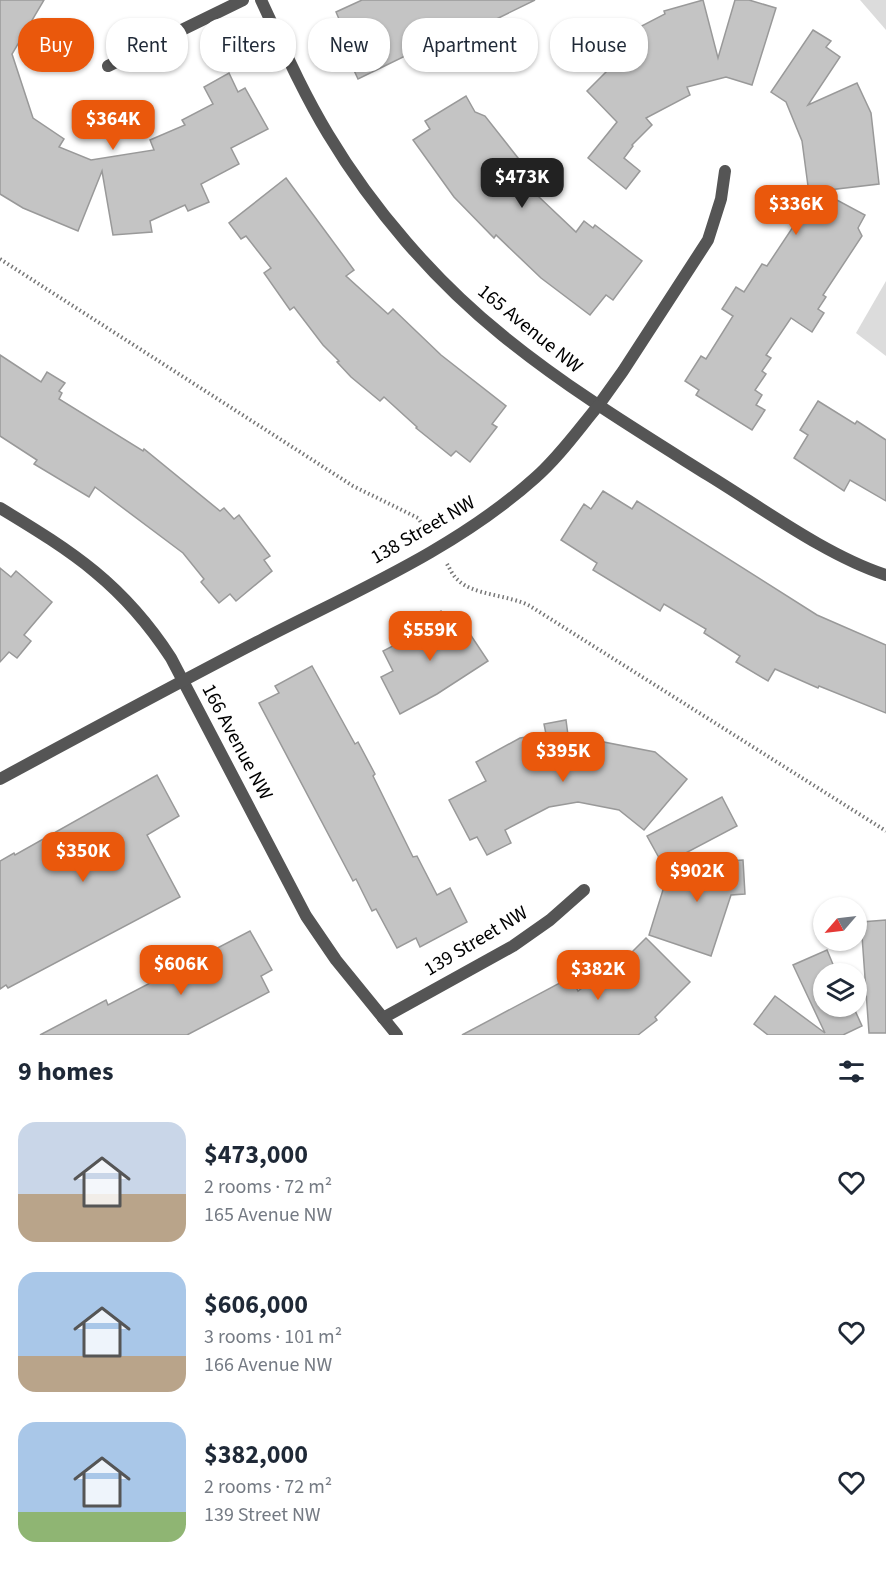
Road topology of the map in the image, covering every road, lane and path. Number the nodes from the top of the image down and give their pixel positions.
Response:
1 (243, 0) edge
2 (261, 0) edge
3 (188, 27) edge
4 (725, 171) dead end
5 (0, 259) edge
6 (598, 406) junction
7 (0, 508) edge
8 (425, 528) dead end
9 (450, 570) dead end
10 (886, 574) edge
11 (183, 681) junction
12 (0, 778) edge
13 (886, 831) edge
14 (584, 890) dead end
15 (382, 1017) junction
16 (397, 1035) edge

1 - 3 street
2 - 6 street, 165 Avenue NW
4 - 6 street, 138 Street NW
5 - 8 path
6 - 10 street, 165 Avenue NW
6 - 11 street, 138 Street NW
7 - 11 street, 166 Avenue NW
9 - 13 path
11 - 12 street, 138 Street NW
11 - 15 street, 166 Avenue NW
14 - 15 street, 139 Street NW
15 - 16 street, 166 Avenue NW

